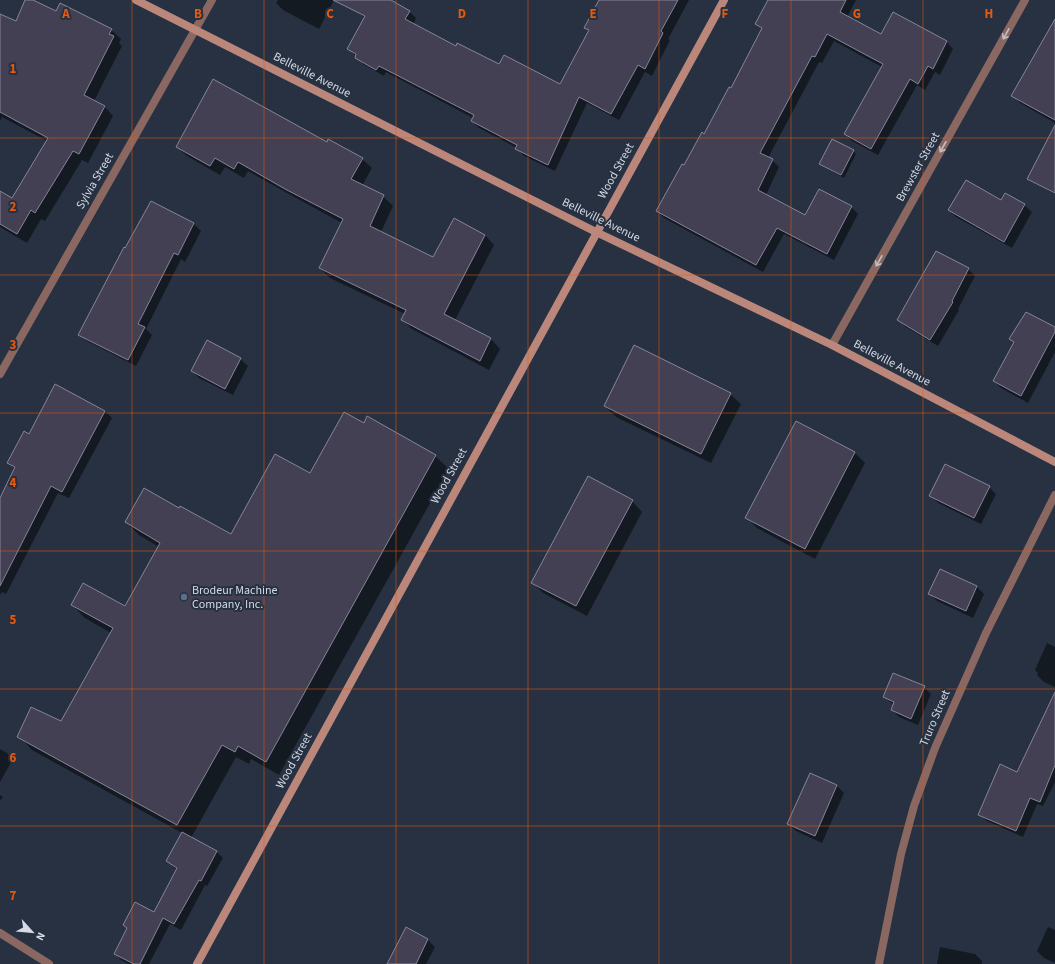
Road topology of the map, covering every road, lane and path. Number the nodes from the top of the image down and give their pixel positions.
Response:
1 (136, 0) edge
2 (212, 0) edge
3 (724, 0) edge
4 (1025, 0) edge
5 (195, 30) junction
6 (596, 232) junction
7 (832, 345) junction
8 (0, 374) edge
9 (1055, 462) edge
10 (1055, 495) edge
11 (0, 933) edge
12 (49, 964) edge
13 (196, 964) edge
14 (879, 964) edge

1 - 5 street, Belleville Avenue
2 - 5 street, Sylvia Street
3 - 6 street, Wood Street
4 -> 7 street, Brewster Street
5 - 6 street, Belleville Avenue
5 - 8 street, Sylvia Street
6 - 7 street, Belleville Avenue
6 - 13 street, Wood Street
7 - 9 street, Belleville Avenue
10 - 14 street, Truro Street
11 - 12 street

